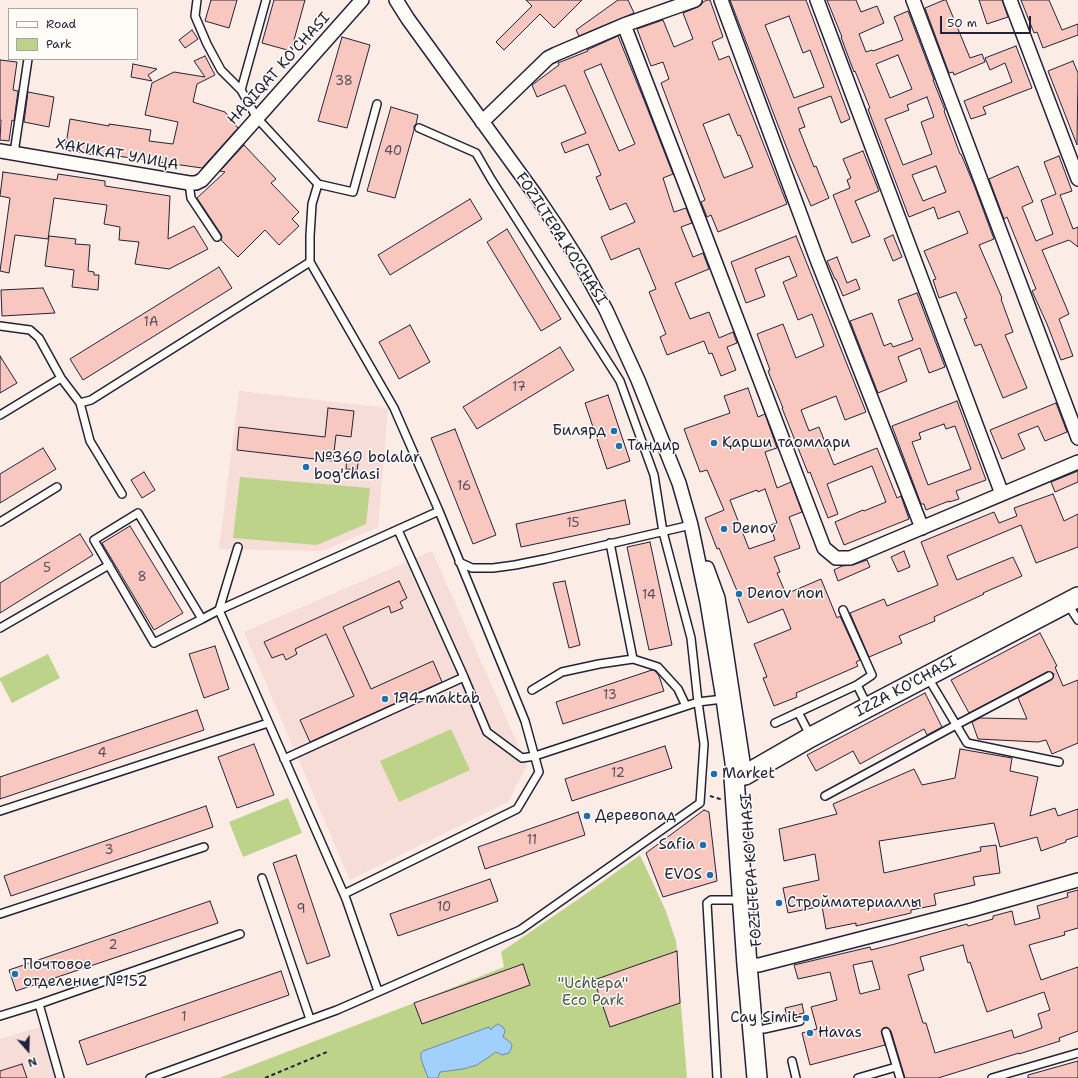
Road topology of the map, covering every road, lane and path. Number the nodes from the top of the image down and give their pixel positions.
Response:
1 (197, 0) edge
2 (266, 0) edge
3 (362, 0) edge
4 (396, 0) edge
5 (695, 0) edge
6 (721, 0) edge
7 (817, 0) edge
8 (913, 0) edge
9 (1010, 0) edge
10 (624, 25) junction
11 (28, 60) edge
12 (241, 90) junction
13 (377, 104) dead end
14 (257, 118) junction
15 (482, 122) junction
16 (418, 128) dead end
17 (0, 151) edge
18 (14, 153) junction
19 (220, 160) joint
20 (1078, 179) edge
21 (189, 183) junction
22 (318, 184) junction
23 (217, 237) dead end
24 (310, 262) junction
25 (0, 326) edge
26 (61, 378) junction
27 (80, 403) junction
28 (0, 415) edge
29 (1078, 438) edge
30 (1078, 462) edge
31 (57, 487) dead end
32 (122, 494) dead end
33 (1002, 494) junction
34 (439, 511) junction
35 (0, 522) edge
36 (691, 525) junction
37 (922, 528) junction
38 (398, 530) junction
39 (663, 532) junction
40 (610, 543) junction
41 (238, 547) dead end
42 (459, 562) junction
43 (109, 565) junction
44 (1072, 600) edge
45 (219, 610) junction
46 (843, 610) dead end
47 (202, 619) junction
48 (1078, 620) edge
49 (0, 628) edge
50 (634, 659) junction
51 (927, 676) junction
52 (1049, 676) dead end
53 (464, 678) junction
54 (857, 685) junction
55 (532, 690) dead end
56 (723, 699) junction
57 (698, 702) junction
58 (686, 706) junction
59 (869, 707) junction
60 (798, 712) junction
61 (268, 723) junction
62 (775, 723) dead end
63 (956, 725) junction
64 (811, 737) junction
65 (535, 756) junction
66 (284, 759) junction
67 (1059, 762) dead end
68 (740, 776) junction
69 (825, 796) dead end
70 (0, 811) edge
71 (204, 847) dead end
72 (262, 878) dead end
73 (1078, 880) edge
74 (344, 894) junction
75 (743, 900) junction
76 (0, 914) edge
77 (240, 934) dead end
78 (753, 965) junction
79 (378, 991) junction
80 (39, 1004) junction
81 (0, 1016) edge
82 (310, 1019) junction
83 (800, 1021) dead end
84 (764, 1029) junction
85 (886, 1032) dead end
86 (327, 1052) dead end
87 (1078, 1053) edge
88 (792, 1062) dead end
89 (896, 1067) junction
90 (60, 1078) edge
91 (150, 1078) edge
92 (265, 1078) edge
93 (717, 1078) edge
94 (757, 1078) edge
95 (768, 1078) edge
96 (796, 1078) edge
97 (858, 1078) edge
98 (900, 1078) edge
99 (992, 1078) edge

1 - 12 lane
2 - 12 lane
3 - 14 street, HAQIQAT KO'CHASI
4 - 15 street, FOZILTEPA KO'CHASI
5 - 10 street
6 - 37 street
7 - 33 street
8 - 29 street
9 - 20 street
10 - 15 street
10 - 37 street
11 - 18 lane
12 - 14 lane
13 - 22 lane
14 - 19 street, HAQIQAT KO'CHASI
14 - 22 lane
15 - 36 street, FOZILTEPA KO'CHASI
16 - 39 lane
17 - 18 street, ХАКИКАТ УЛИЦА
18 - 21 street, ХАКИКАТ УЛИЦА
19 - 21 street, ХАКИКАТ УЛИЦА
21 - 23 lane
22 - 24 lane
24 - 27 lane
24 - 34 lane
25 - 26 lane
26 - 27 lane
26 - 28 lane
27 - 32 lane
30 - 33 street
31 - 35 lane
33 - 37 street
34 - 38 lane
34 - 42 lane
36 - 39 lane
36 - 56 street, FOZILTEPA KO'CHASI
36 - 68 street, FOZILTEPA KO'CHASI
38 - 45 lane
38 - 53 lane
39 - 40 lane
39 - 57 lane
40 - 42 lane
40 - 50 lane
41 - 45 lane
42 - 65 lane
43 - 47 lane
43 - 47 lane
43 - 49 lane
44 - 48 lane
44 - 51 main road, IZZA KO'CHASI
45 - 47 lane
45 - 61 lane
46 - 54 lane
50 - 55 lane
50 - 58 lane
51 - 59 main road, IZZA KO'CHASI
51 - 63 lane
52 - 63 lane
53 - 65 lane
53 - 66 lane
54 - 59 lane
54 - 60 lane
56 - 57 lane
56 - 68 street, FOZILTEPA KO'CHASI
57 - 58 lane
57 - 79 lane
58 - 65 lane
59 - 64 main road, IZZA KO'CHASI
60 - 62 lane
60 - 64 lane
61 - 66 lane
61 - 70 lane
63 - 67 lane
63 - 69 lane
64 - 68 main road, IZZA KO'CHASI
65 - 74 lane
66 - 74 lane
68 - 75 main road, FOZILTEPA KO'CHASI
68 - 78 main road, FOZILTEPA KO'CHASI
71 - 76 lane
72 - 82 lane
73 - 78 street
74 - 79 lane
75 - 78 main road, FOZILTEPA KO'CHASI
75 - 93 lane
77 - 80 lane
78 - 84 main road, FOZILTEPA KO'CHASI
78 - 94 main road, FOZILTEPA KO'CHASI
79 - 82 lane
80 - 81 lane
80 - 90 lane
82 - 91 lane
83 - 84 lane
84 - 95 main road, FOZILTEPA KO'CHASI
85 - 89 lane
86 - 92 path
87 - 99 lane
88 - 96 lane
89 - 97 lane
89 - 98 lane

